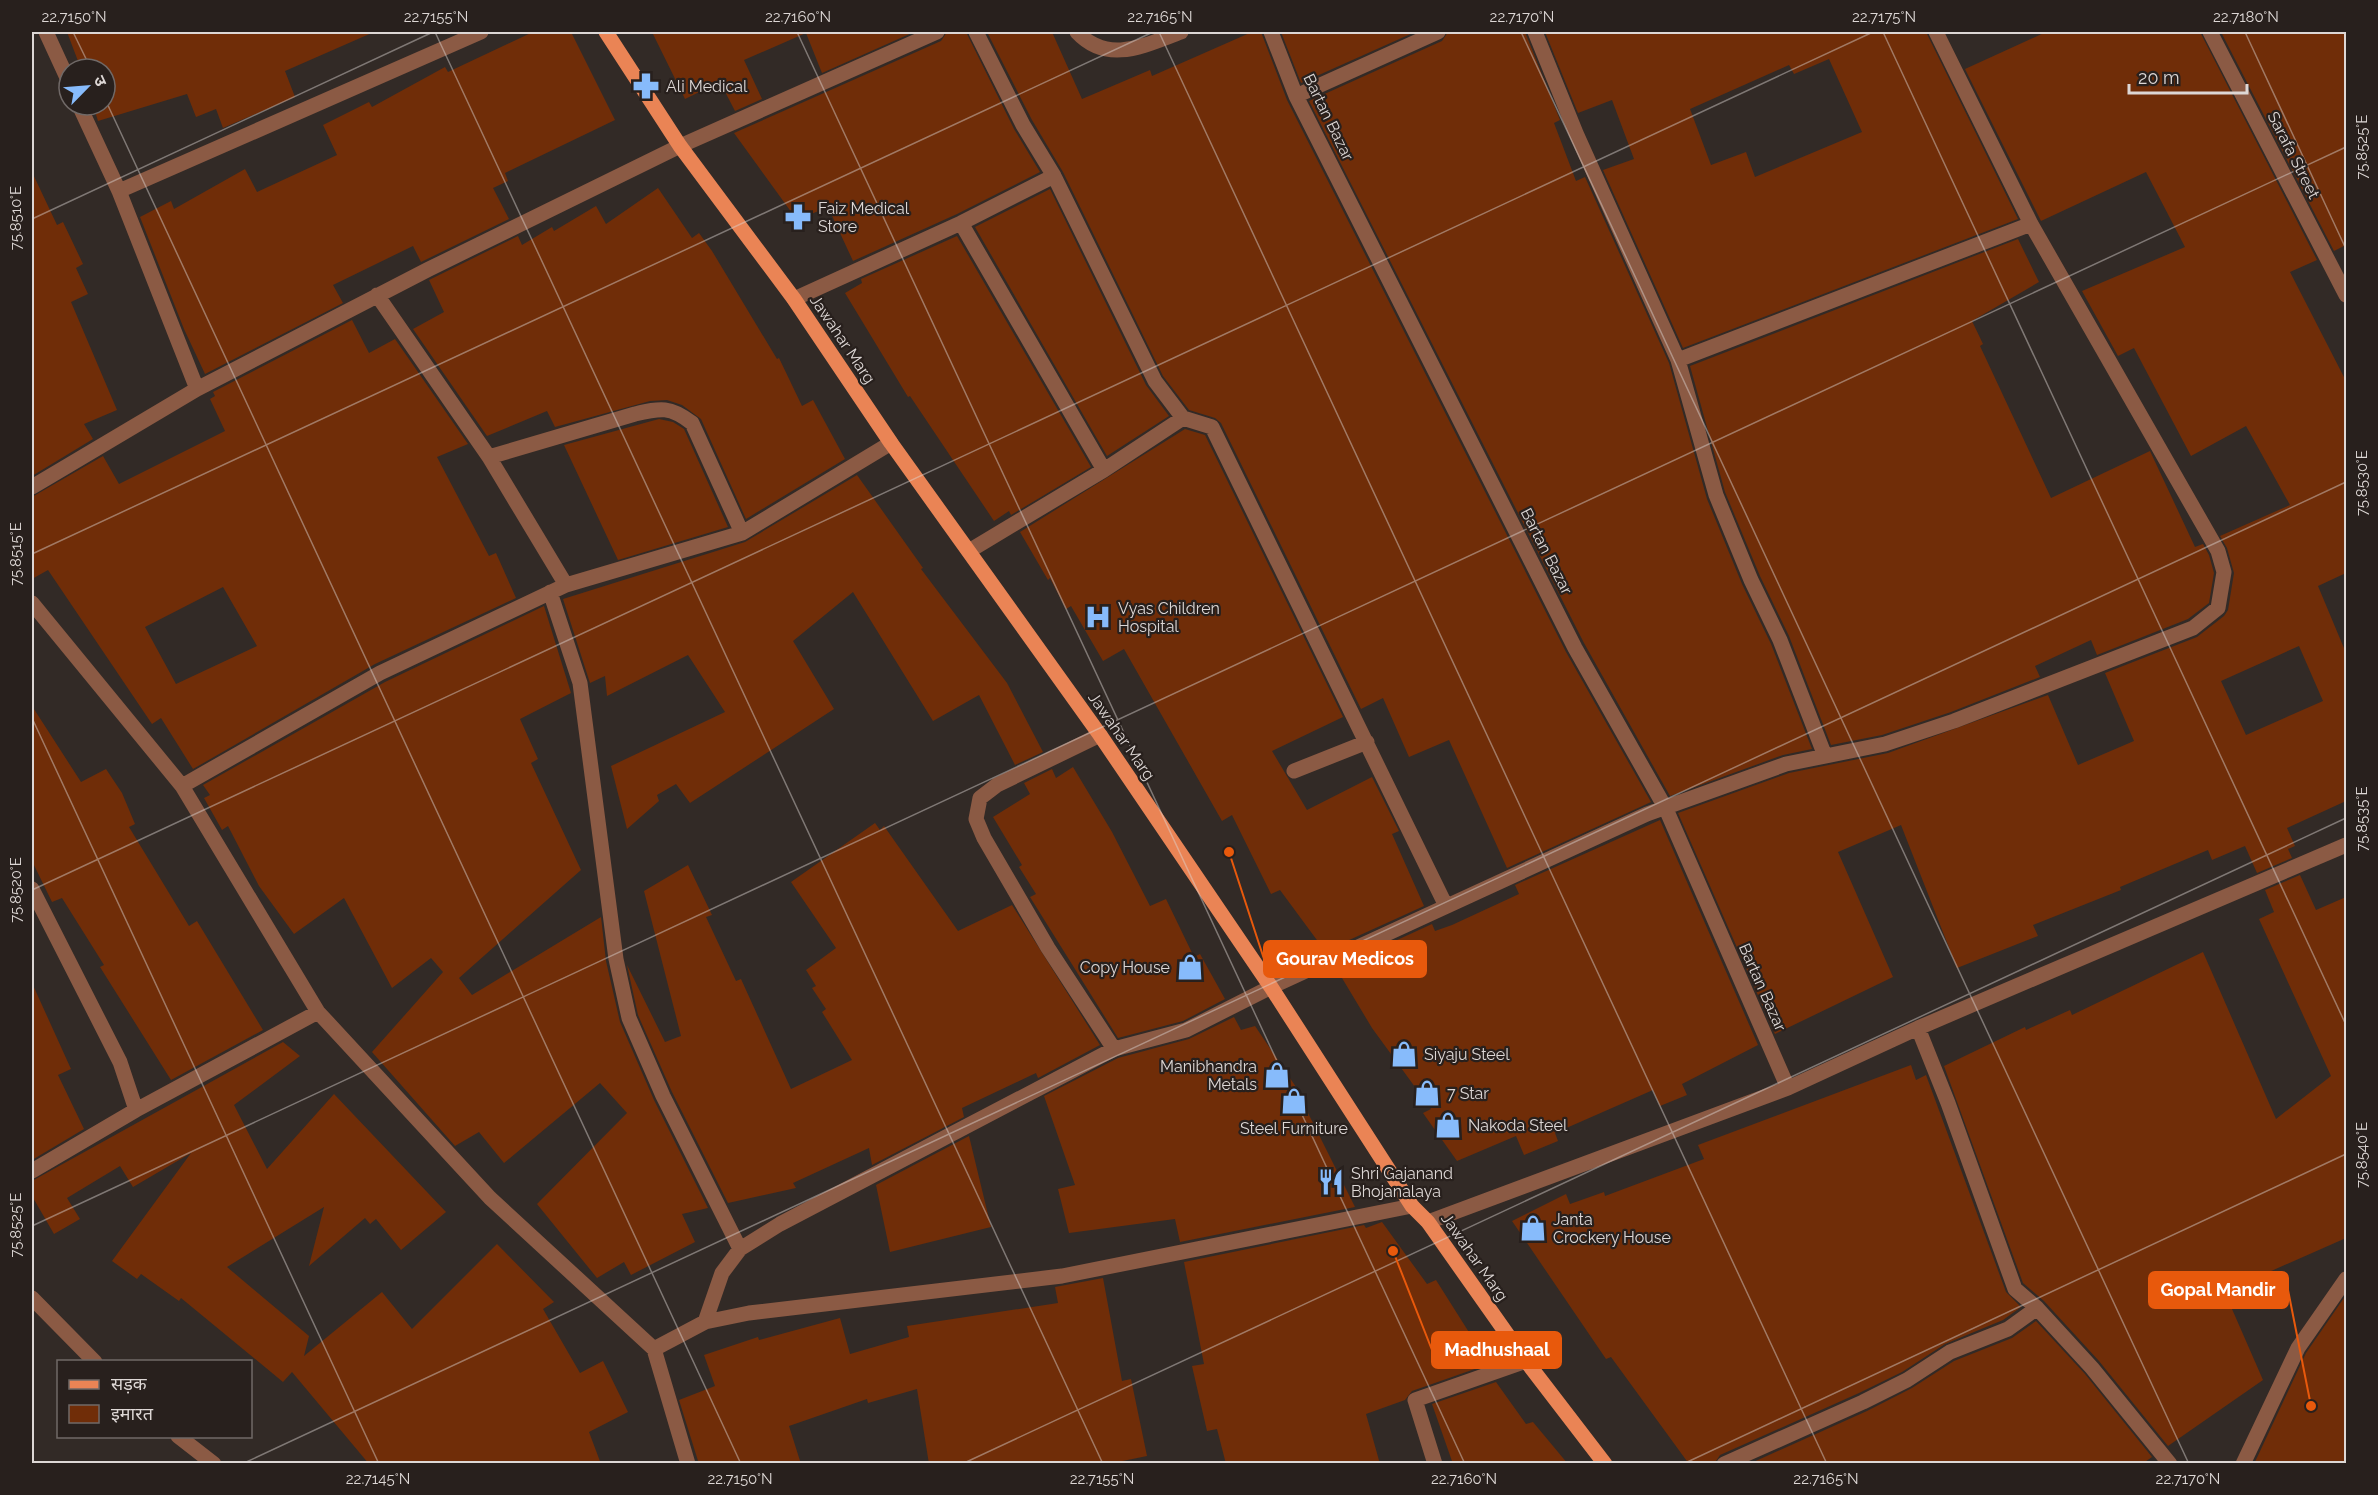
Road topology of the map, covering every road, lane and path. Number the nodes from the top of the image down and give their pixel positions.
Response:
1 (46, 32) edge
2 (481, 32) edge
3 (606, 32) edge
4 (937, 32) edge
5 (976, 32) edge
6 (1077, 32) edge
7 (1181, 32) edge
8 (1271, 32) edge
9 (1438, 32) edge
10 (1535, 32) edge
11 (1936, 32) edge
12 (2210, 32) edge
13 (58, 57) edge
14 (1296, 96) junction
15 (85, 117) edge
16 (680, 146) junction
17 (1053, 176) junction
18 (119, 191) junction
19 (961, 223) junction
20 (2031, 224) junction
21 (377, 295) junction
22 (2346, 295) edge
23 (794, 299) junction
24 (1678, 360) junction
25 (197, 389) junction
26 (1183, 418) junction
27 (891, 443) junction
28 (489, 457) junction
29 (1104, 470) junction
30 (32, 487) edge
31 (742, 533) junction
32 (969, 551) junction
33 (566, 585) junction
34 (550, 592) junction
35 (32, 603) edge
36 (1100, 735) junction
37 (1367, 742) junction
38 (1825, 756) junction
39 (1294, 771) dead end
40 (183, 786) junction
41 (1666, 809) junction
42 (2346, 845) edge
43 (32, 889) edge
44 (1446, 906) junction
45 (1271, 987) junction
46 (318, 1012) junction
47 (1917, 1028) junction
48 (1114, 1049) junction
49 (1788, 1088) junction
50 (136, 1110) junction
51 (32, 1171) edge
52 (1412, 1206) junction
53 (1428, 1222) junction
54 (740, 1249) junction
55 (2346, 1279) edge
56 (32, 1298) edge
57 (2037, 1308) junction
58 (705, 1322) junction
59 (654, 1350) junction
60 (93, 1360) edge
61 (1526, 1361) junction
62 (179, 1438) edge
63 (214, 1464) edge
64 (688, 1464) edge
65 (1435, 1464) edge
66 (1605, 1464) edge
67 (1724, 1464) edge
68 (2170, 1464) edge
69 (2243, 1464) edge

1 - 13 street
2 - 18 street
3 - 16 main road, Jawahar Marg
4 - 16 street
5 - 17 street
6 - 7 street
8 - 14 street, Bartan Bazar
9 - 14 street
10 - 24 street
11 - 20 street
12 - 22 street, Sarafa Street
14 - 41 street, Bartan Bazar
15 - 18 street
16 - 21 street
16 - 23 main road, Jawahar Marg
17 - 19 street
17 - 26 street
18 - 25 street
19 - 23 street
19 - 29 street
20 - 24 street
20 - 38 street
21 - 25 street
21 - 28 street
23 - 27 main road, Jawahar Marg
24 - 38 street
25 - 30 street
26 - 29 street
26 - 37 street
27 - 31 street
27 - 32 main road, Jawahar Marg
28 - 31 street
28 - 33 street
29 - 32 street
31 - 33 street
32 - 36 main road, Jawahar Marg
33 - 34 street
34 - 40 street
34 - 54 street
35 - 40 street
36 - 45 main road, Jawahar Marg
36 - 48 street
37 - 39 street
37 - 44 street
38 - 41 street
40 - 46 street
41 - 44 street
41 - 49 street, Bartan Bazar
42 - 47 street
43 - 50 street
44 - 45 street
45 - 48 street
45 - 52 main road, Jawahar Marg
46 - 50 street
46 - 59 street
47 - 49 street
47 - 57 street
48 - 54 street
49 - 53 street
50 - 51 street
52 - 53 main road, Jawahar Marg
52 - 58 street
53 - 61 main road, Jawahar Marg
54 - 58 street
55 - 69 street
56 - 60 street
57 - 67 street
57 - 68 street
58 - 59 street
59 - 64 street
61 - 65 street
61 - 66 main road, Jawahar Marg
62 - 63 street

